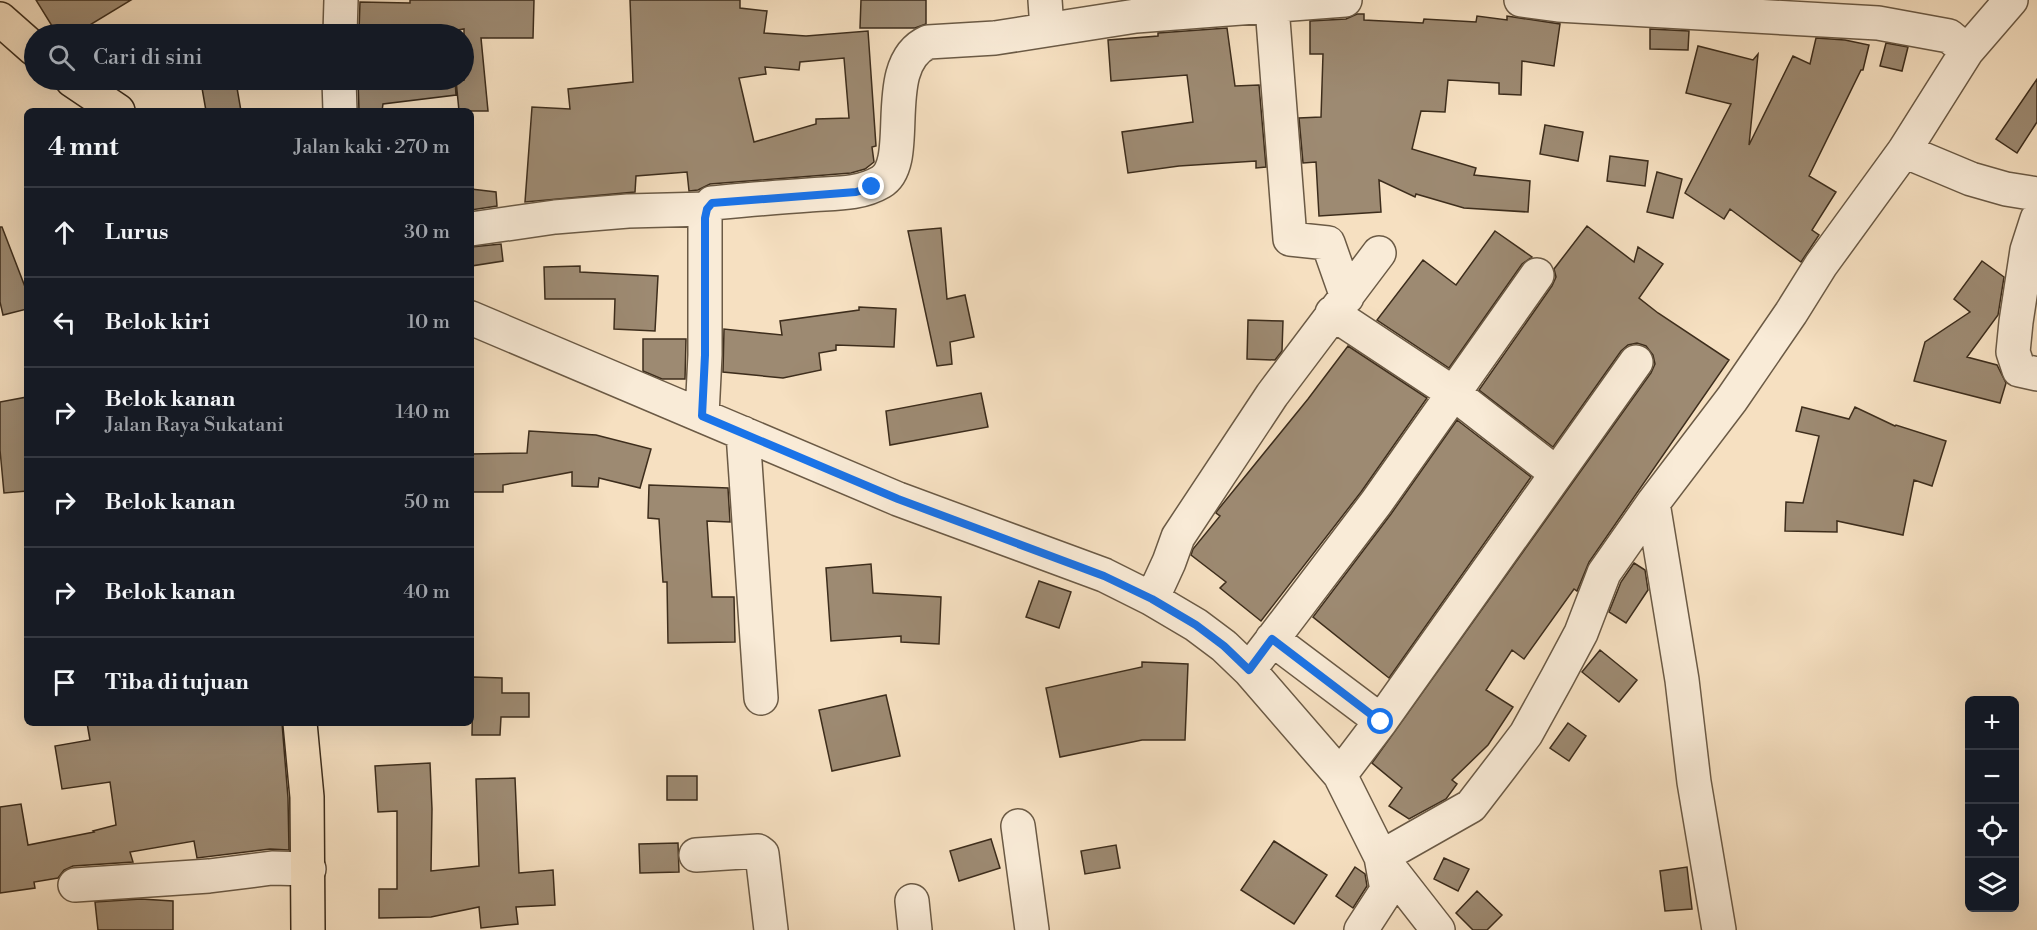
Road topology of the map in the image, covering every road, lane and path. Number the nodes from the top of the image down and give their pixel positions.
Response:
1 (341, 0) edge
2 (1345, 0) edge
3 (1521, 0) edge
4 (2011, 0) edge
5 (1272, 7) junction
6 (1719, 7) edge
7 (1136, 8) edge
8 (1046, 15) edge
9 (0, 19) edge
10 (340, 24) edge
11 (24, 40) edge
12 (1967, 51) junction
13 (87, 90) edge
14 (339, 90) edge
15 (114, 108) edge
16 (340, 108) edge
17 (1904, 151) junction
18 (2037, 194) edge
19 (707, 209) junction
20 (2037, 219) edge
21 (474, 229) edge
22 (1379, 253) dead end
23 (1537, 275) dead end
24 (1339, 305) junction
25 (474, 319) edge
26 (1636, 362) dead end
27 (2037, 374) edge
28 (1453, 393) junction
29 (702, 416) junction
30 (743, 433) junction
31 (1556, 473) junction
32 (1653, 503) junction
33 (1152, 599) junction
34 (1272, 639) junction
35 (1249, 670) junction
36 (761, 698) dead end
37 (1381, 722) junction
38 (300, 726) edge
39 (1340, 775) junction
40 (1018, 826) dead end
41 (696, 855) dead end
42 (1381, 857) junction
43 (309, 869) junction
44 (75, 885) dead end
45 (308, 930) edge
46 (771, 930) edge
47 (1032, 930) edge
48 (1361, 930) edge
49 (1438, 930) edge
50 (1719, 930) edge

1 - 10 street
2 - 5 street
3 - 6 street
4 - 12 street
5 - 7 street
5 - 24 street
6 - 12 street
7 - 8 street
8 - 19 street
9 - 11 main road
12 - 17 street
13 - 15 main road
14 - 16 street
17 - 18 street
17 - 32 street
19 - 21 street
19 - 29 street
20 - 27 street
22 - 24 street
23 - 28 street
24 - 28 street
24 - 33 street
25 - 29 street
26 - 31 street
28 - 31 street
28 - 34 street
29 - 30 street
30 - 33 street
30 - 36 street
31 - 37 street
32 - 42 street
32 - 50 street
33 - 35 street
34 - 35 street
34 - 37 street
35 - 39 street
37 - 39 street
38 - 43 main road
39 - 42 street
40 - 47 street
41 - 46 street
42 - 48 street
42 - 49 street
43 - 44 street
43 - 45 main road

